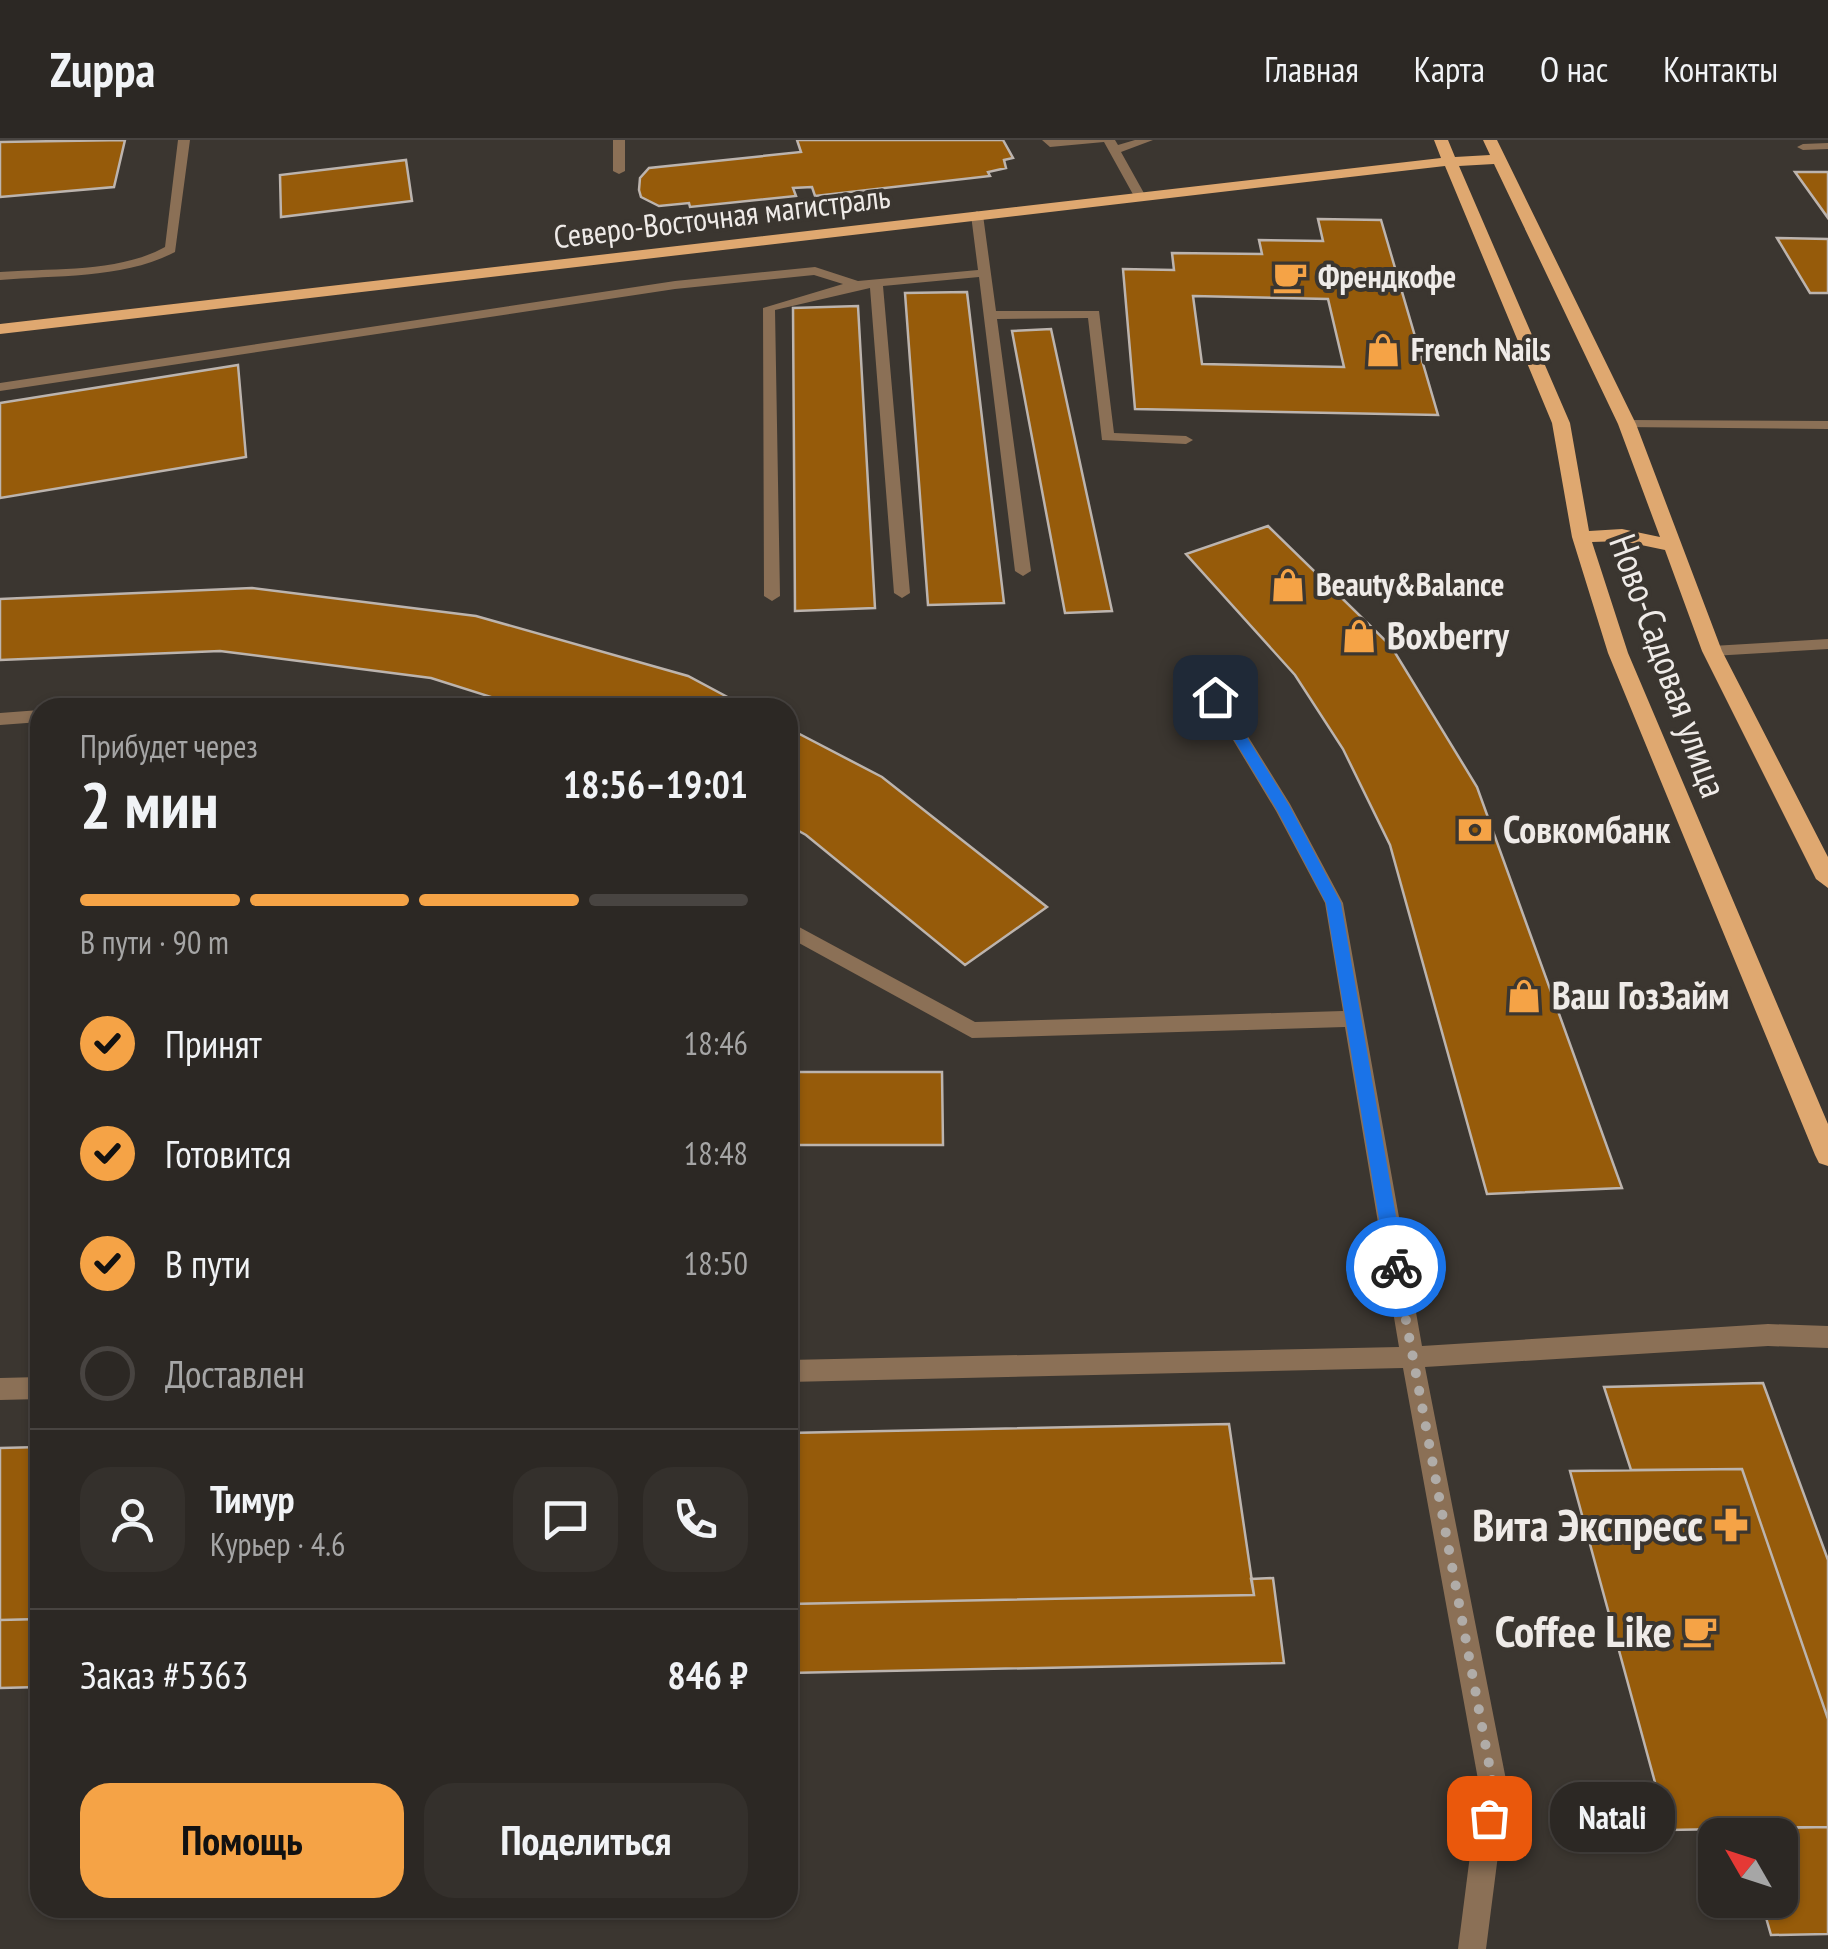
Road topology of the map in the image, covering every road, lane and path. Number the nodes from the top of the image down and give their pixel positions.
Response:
1 (184, 140) edge
2 (619, 140) edge
3 (1048, 140) edge
4 (1100, 140) edge
5 (1146, 140) edge
6 (1441, 140) edge
7 (1490, 140) edge
8 (1112, 145) edge
9 (1828, 146) edge
10 (1803, 147) dead end
11 (1499, 158) junction
12 (1451, 161) junction
13 (619, 171) dead end
14 (1139, 195) junction
15 (976, 215) junction
16 (986, 273) junction
17 (0, 276) edge
18 (876, 283) junction
19 (858, 285) junction
20 (990, 315) junction
21 (0, 330) edge
22 (0, 387) edge
23 (1627, 424) junction
24 (1828, 425) edge
25 (1186, 440) dead end
26 (1582, 537) junction
27 (1669, 545) junction
28 (1023, 571) dead end
29 (902, 593) dead end
30 (772, 596) dead end
31 (1828, 644) edge
32 (1712, 652) junction
33 (1215, 697) dead end
34 (30, 717) edge
35 (0, 719) edge
36 (1828, 879) edge
37 (798, 934) edge
38 (1352, 1019) junction
39 (1828, 1154) edge
40 (1828, 1337) edge
41 (1412, 1358) junction
42 (798, 1371) edge
43 (30, 1388) edge
44 (0, 1389) edge
45 (1472, 1949) edge

1 - 17 street
2 - 13 street
3 - 4 street
5 - 8 street
6 - 12 main road, Ново-Садовая улица
7 - 11 main road, Ново-Садовая улица
8 - 14 street
9 - 10 street
11 - 12 main road, Северо-Восточная магистраль
11 - 23 main road, Ново-Садовая улица
12 - 14 main road, Северо-Восточная магистраль
12 - 26 main road, Ново-Садовая улица
14 - 15 main road, Северо-Восточная магистраль
15 - 16 street
15 - 21 main road, Северо-Восточная магистраль
16 - 18 street
16 - 20 street
18 - 19 street
18 - 29 street
19 - 22 street
19 - 30 street
20 - 25 street
20 - 28 street
23 - 24 street
23 - 27 main road, Ново-Садовая улица
26 - 27 main road
26 - 39 main road, Ново-Садовая улица
27 - 32 main road, Ново-Садовая улица
31 - 32 street
32 - 36 main road, Ново-Садовая улица
33 - 38 street
34 - 35 street
37 - 38 street
38 - 41 street
40 - 41 street
41 - 42 street
41 - 45 street
43 - 44 street

